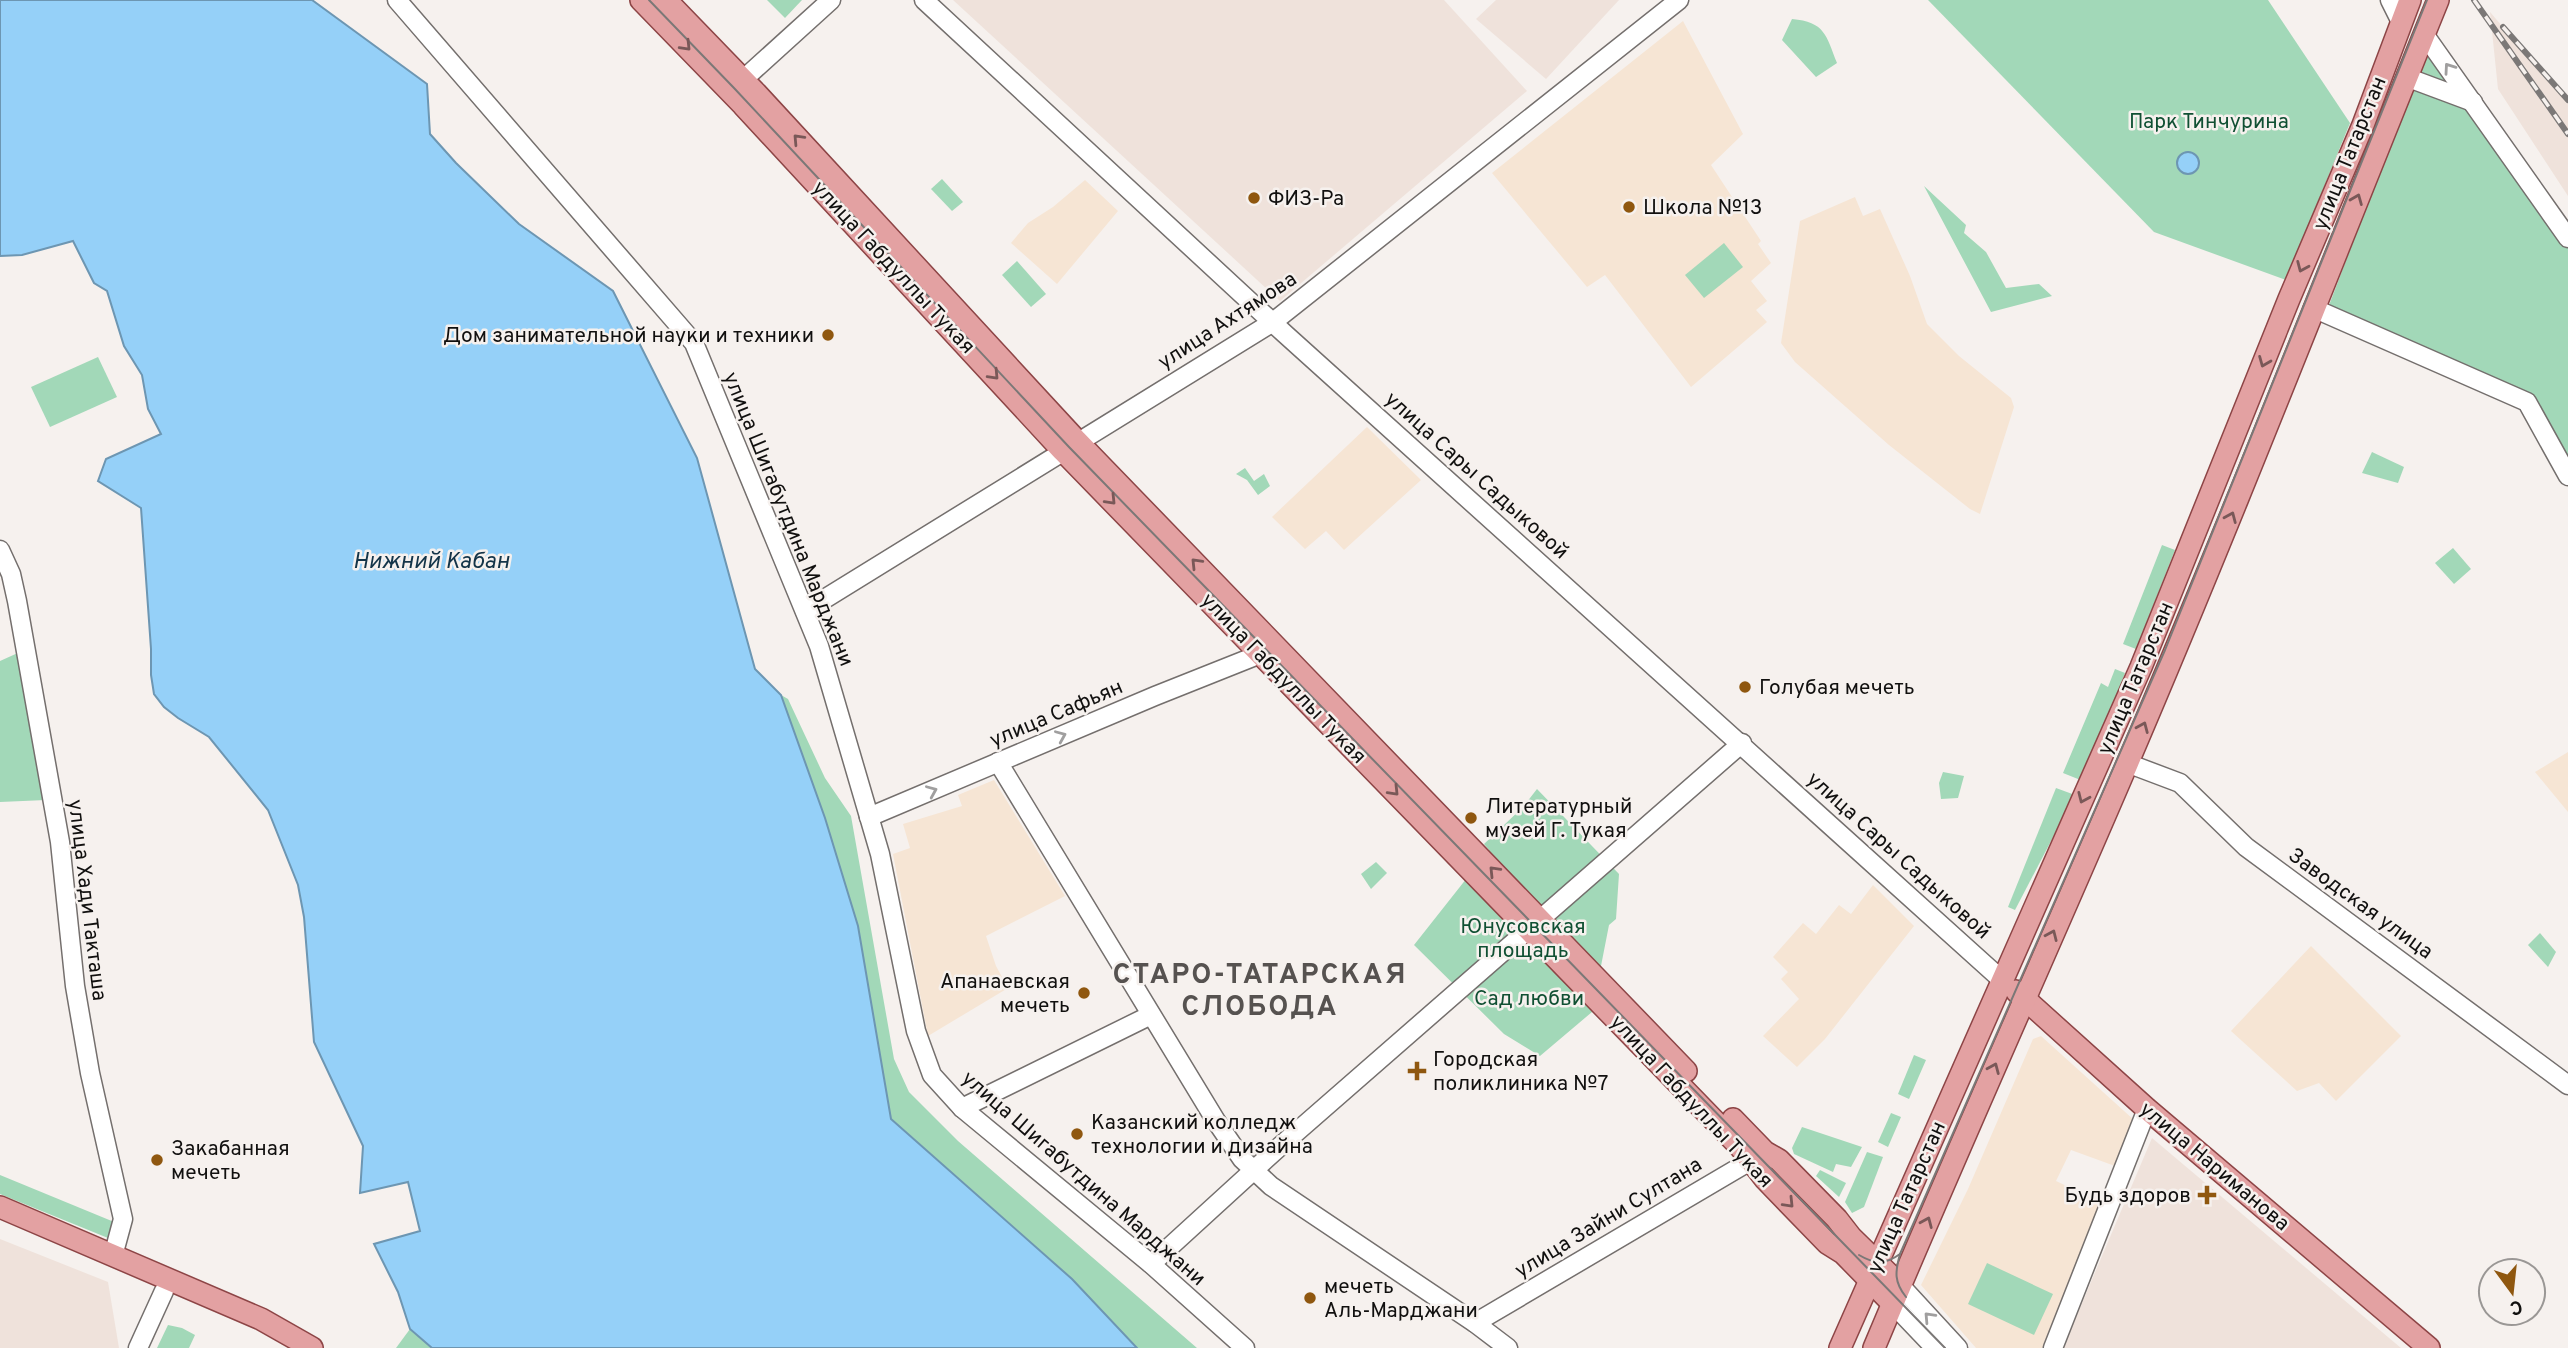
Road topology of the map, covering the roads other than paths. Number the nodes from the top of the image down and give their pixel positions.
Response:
1 (397, 0) edge
2 (641, 0) edge
3 (666, 0) edge
4 (831, 0) edge
5 (923, 0) edge
6 (2390, 0) edge
7 (2410, 0) edge
8 (2438, 0) edge
9 (1674, 1) edge
10 (2401, 22) junction
11 (2424, 34) junction
12 (2409, 71) junction
13 (737, 86) junction
14 (2473, 103) junction
15 (2568, 238) edge
16 (2289, 299) junction
17 (2313, 308) junction
18 (1273, 322) junction
19 (1070, 446) junction
20 (2568, 476) edge
21 (0, 550) edge
22 (805, 611) junction
23 (1270, 651) junction
24 (1742, 743) junction
25 (998, 762) junction
26 (2127, 763) junction
27 (869, 817) junction
28 (1535, 925) junction
29 (2003, 981) junction
30 (2024, 998) junction
31 (1151, 1014) junction
32 (2568, 1084) edge
33 (962, 1108) junction
34 (2147, 1109) junction
35 (1758, 1156) junction
36 (1252, 1171) junction
37 (0, 1207) edge
38 (0, 1221) edge
39 (113, 1256) junction
40 (1151, 1264) junction
41 (1873, 1271) junction
42 (164, 1291) junction
43 (1896, 1294) junction
44 (1475, 1323) junction
45 (138, 1348) edge
46 (288, 1348) edge
47 (312, 1348) edge
48 (1245, 1348) edge
49 (1508, 1348) edge
50 (1840, 1348) edge
51 (1874, 1348) edge
52 (1936, 1348) edge
53 (1958, 1348) edge
54 (2053, 1348) edge
55 (2429, 1348) edge

1 - 22 street, улица Шигабутдина Марджани
2 -> 13 main road, улица Габдуллы Тукая
3 - 13 main road, улица Габдуллы Тукая
4 - 13 street
5 - 18 street, улица Сары Садыковой
6 - 10 street
7 - 10 main road, улица Татарстан
8 - 11 main road, улица Татарстан
9 - 18 street, улица Ахтямова
10 - 11 main road
10 - 12 main road
10 -> 16 main road, улица Татарстан
11 - 12 main road, улица Татарстан
14 -> 11 street
12 - 14 street
17 -> 12 main road, улица Татарстан
13 - 19 main road, улица Габдуллы Тукая
14 - 15 street
16 - 17 main road
16 -> 29 main road, улица Татарстан
17 - 20 street
26 -> 17 main road, улица Татарстан
18 - 19 street, улица Ахтямова
18 - 24 street, улица Сары Садыковой
19 - 22 street, улица Ахтямова
19 - 23 main road, улица Габдуллы Тукая
21 - 39 street, улица Хади Такташа
22 - 27 street, улица Шигабутдина Марджани
25 -> 23 street, улица Сафьян
23 - 28 main road, улица Габдуллы Тукая
24 - 28 street
24 - 29 street, улица Сары Садыковой
27 -> 25 street, улица Сафьян
25 - 31 street
30 -> 26 main road, улица Татарстан
26 - 32 street, Заводская улица
27 - 33 street, улица Шигабутдина Марджани
28 - 35 main road, улица Габдуллы Тукая
28 - 36 street
29 - 30 main road, улица Нариманова
29 - 41 main road, улица Татарстан
30 - 34 main road, улица Нариманова
43 -> 30 main road, улица Татарстан
31 - 33 street
31 - 36 street
33 - 40 street, улица Шигабутдина Марджани
34 - 54 street
34 - 55 main road, улица Нариманова
35 - 41 main road, улица Габдуллы Тукая
35 - 44 street, улица Зайни Султана
36 - 40 street
36 - 44 street
37 - 39 main road
38 - 42 main road
39 - 47 main road
40 - 48 street, улица Шигабутдина Марджани
41 - 43 main road, улица Габдуллы Тукая
41 - 50 main road, улица Татарстан
42 - 45 street
42 - 46 main road
43 - 51 main road, улица Татарстан
43 - 52 street, улица Габдуллы Тукая
53 -> 43 street, улица Габдуллы Тукая
44 - 49 street

